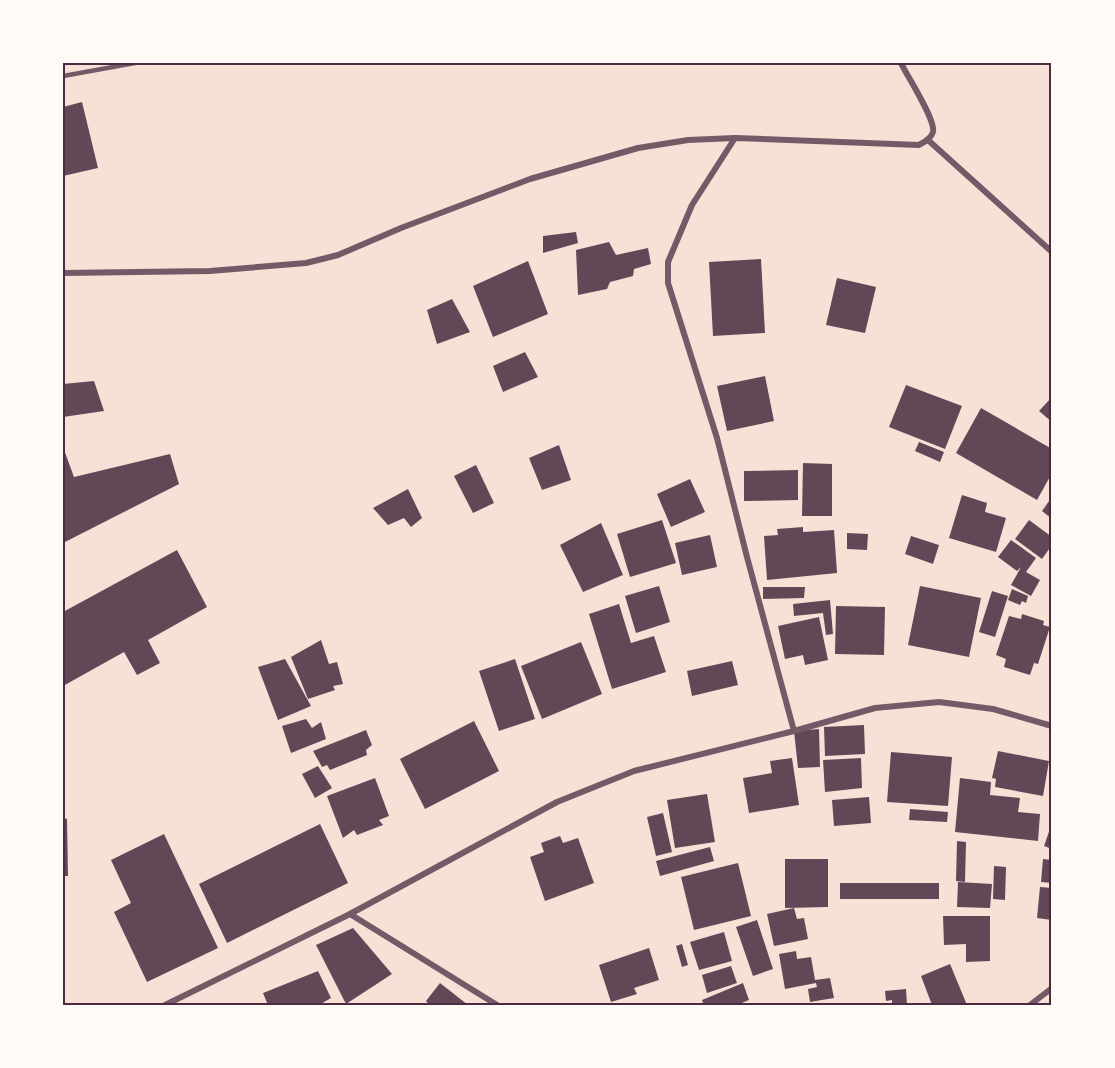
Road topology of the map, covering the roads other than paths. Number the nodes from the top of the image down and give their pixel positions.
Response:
1 (135, 63) edge
2 (901, 63) edge
3 (63, 76) edge
4 (735, 138) junction
5 (928, 140) junction
6 (1052, 252) edge
7 (63, 273) edge
8 (1052, 726) edge
9 (794, 731) junction
10 (350, 914) junction
11 (1052, 988) edge
12 (165, 1005) edge
13 (497, 1005) edge
14 (1030, 1005) edge

1 - 3 lane
2 - 5 street
4 - 5 street
4 - 7 street
4 - 9 street
5 - 6 street
8 - 9 street
9 - 10 street
10 - 12 street
10 - 13 street
11 - 14 street

